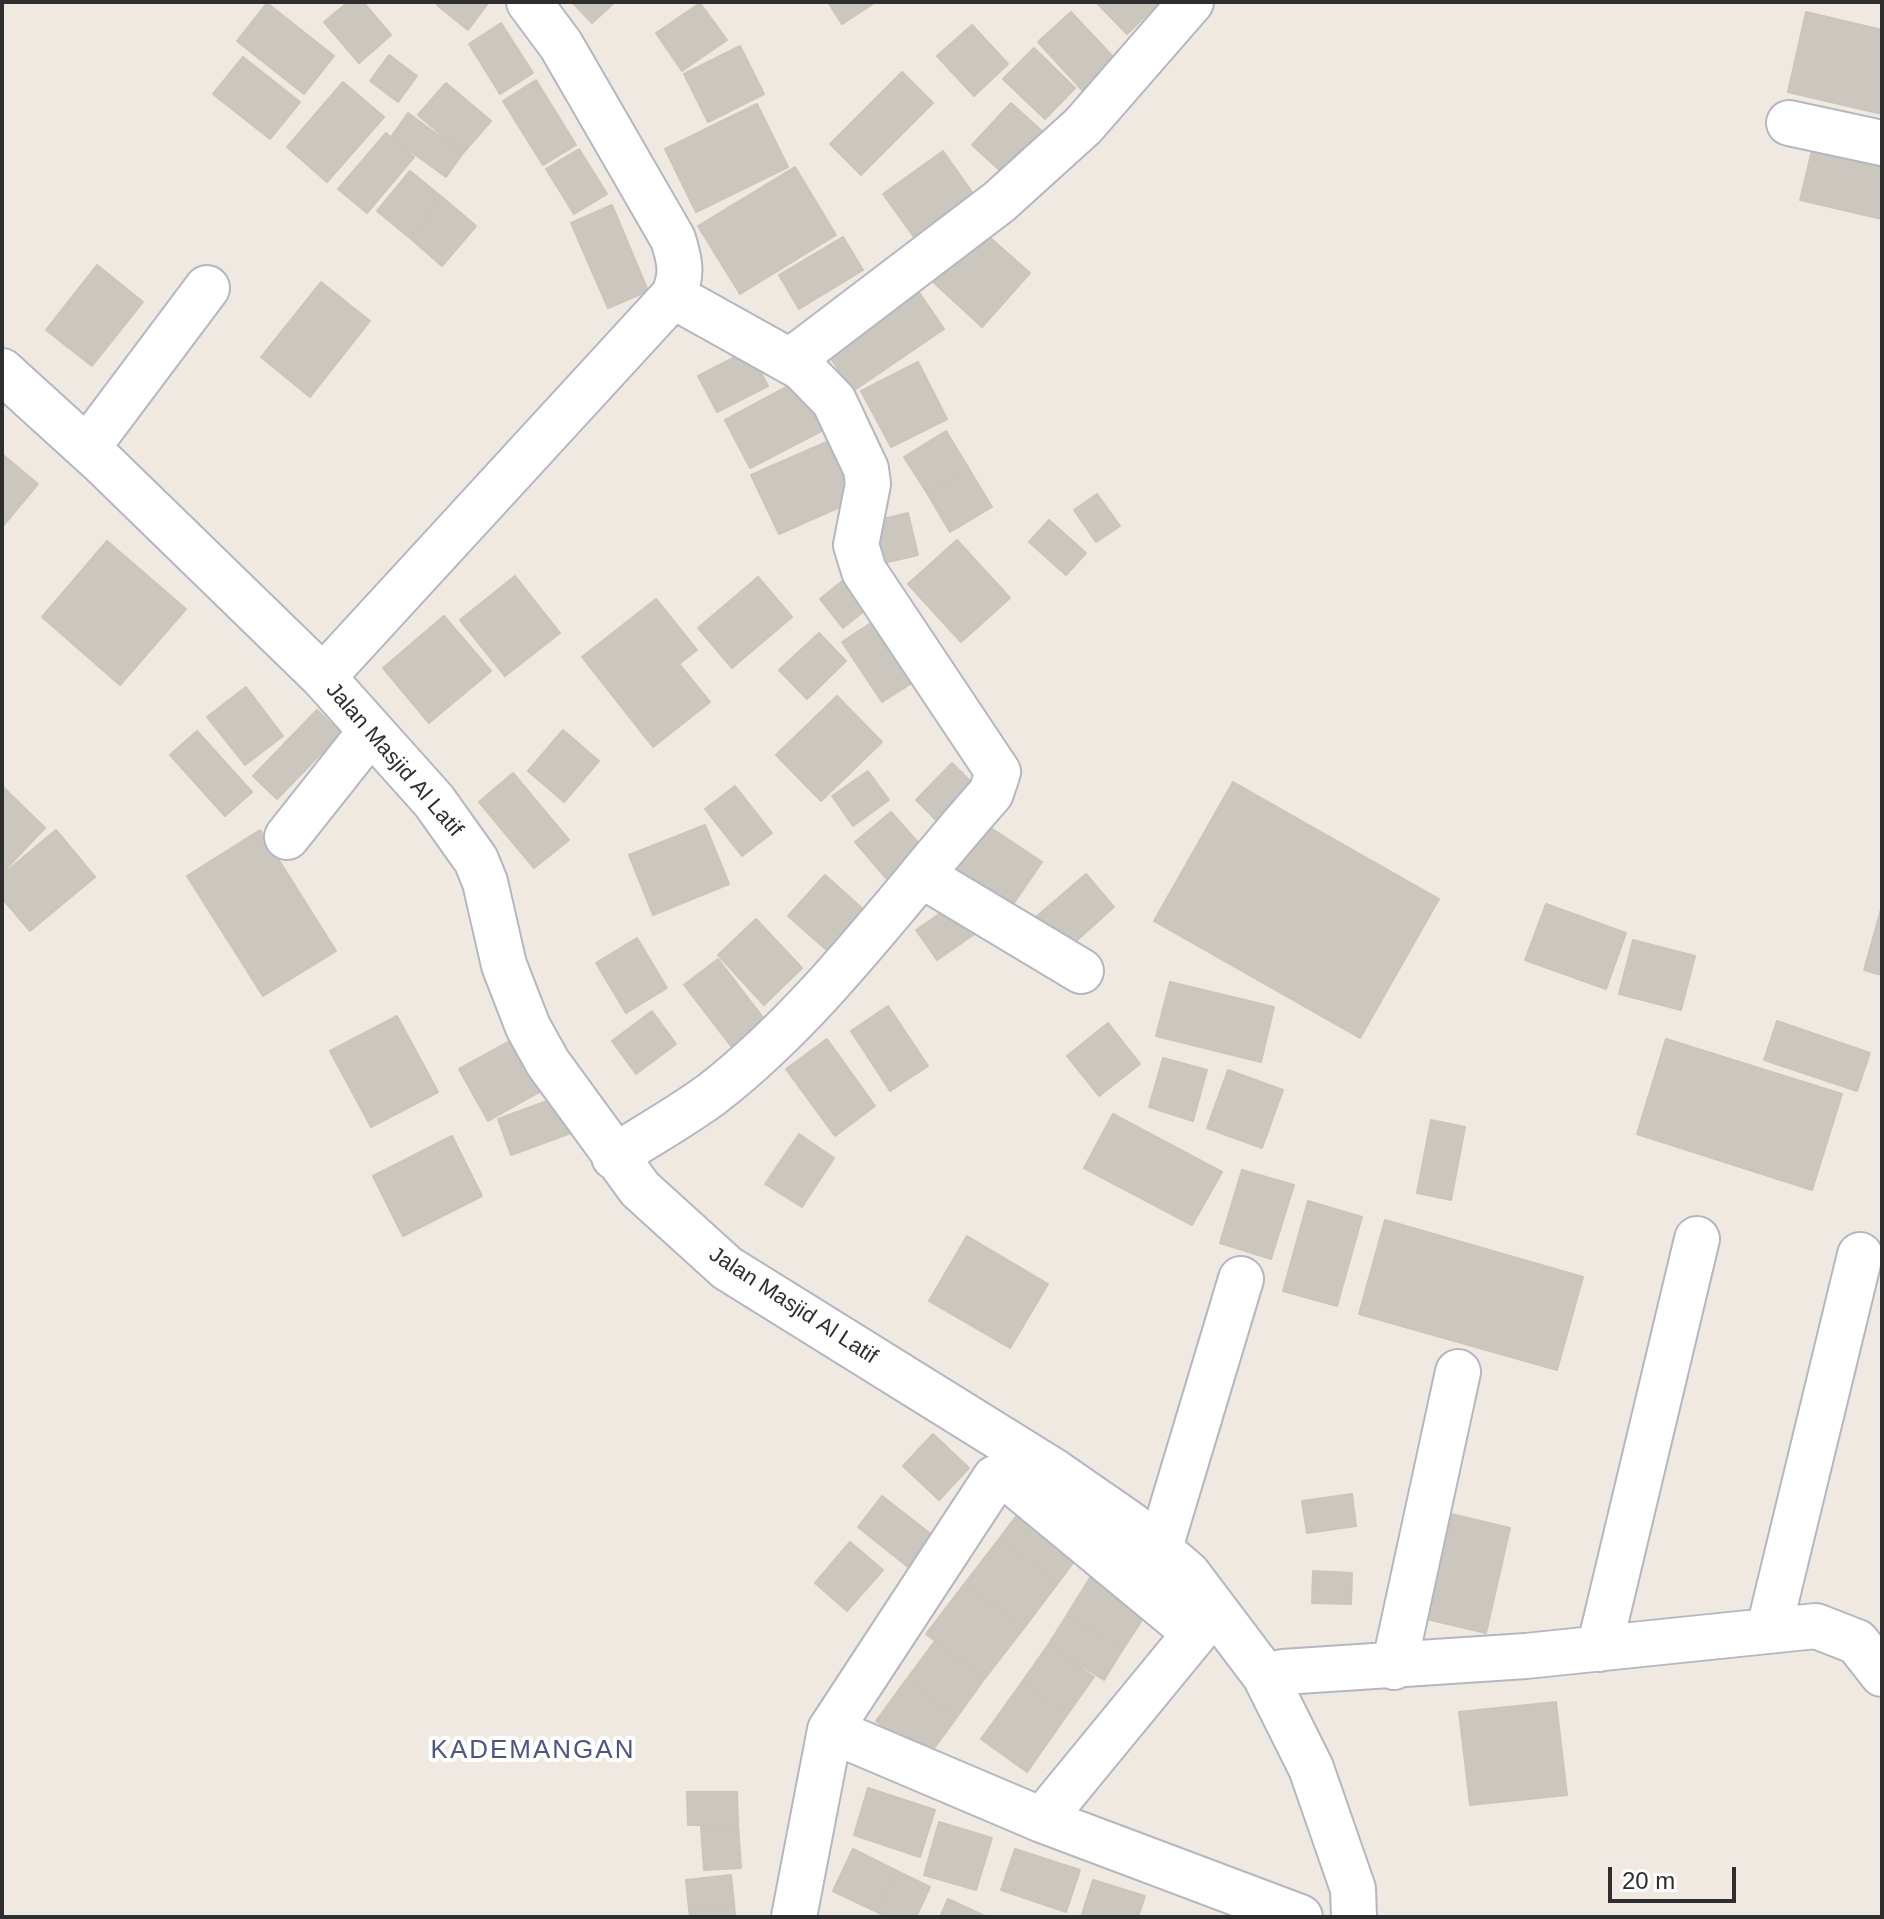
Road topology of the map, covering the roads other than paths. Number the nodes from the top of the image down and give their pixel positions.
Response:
1 (529, 2) edge
2 (1191, 2) edge
3 (1789, 123) dead end
4 (1882, 143) edge
5 (207, 288) dead end
6 (673, 296) junction
7 (790, 361) junction
8 (2, 371) edge
9 (87, 448) junction
10 (323, 677) junction
11 (371, 731) junction
12 (287, 837) dead end
13 (921, 875) junction
14 (1081, 971) dead end
15 (614, 1157) junction
16 (1697, 1239) dead end
17 (1860, 1255) dead end
18 (1241, 1279) dead end
19 (1458, 1372) dead end
20 (1160, 1548) junction
21 (1205, 1620) junction
22 (1769, 1629) junction
23 (1599, 1649) junction
24 (1394, 1667) junction
25 (1882, 1674) edge
26 (1265, 1676) junction
27 (830, 1730) junction
28 (1042, 1820) junction
29 (794, 1917) edge
30 (1300, 1917) edge
31 (1354, 1917) edge

1 - 6 street
2 - 7 street
3 - 4 street
5 - 9 street
6 - 7 street
6 - 10 street
7 - 13 street
8 - 9 street, Jalan Masjid Al Latif
9 - 10 street, Jalan Masjid Al Latif
10 - 11 street, Jalan Masjid Al Latif
11 - 12 street
11 - 15 street, Jalan Masjid Al Latif
13 - 14 street
13 - 15 street
15 - 20 street, Jalan Masjid Al Latif
16 - 23 street
17 - 22 street
18 - 20 street
19 - 24 street
20 - 21 street, Jalan Masjid Al Latif
21 - 26 street, Jalan Masjid Al Latif
21 - 27 street
21 - 28 street
22 - 23 street
22 - 25 street
23 - 24 street
24 - 26 street
26 - 31 street, Jalan Masjid Al Latif
27 - 28 street
27 - 29 street
28 - 30 street

